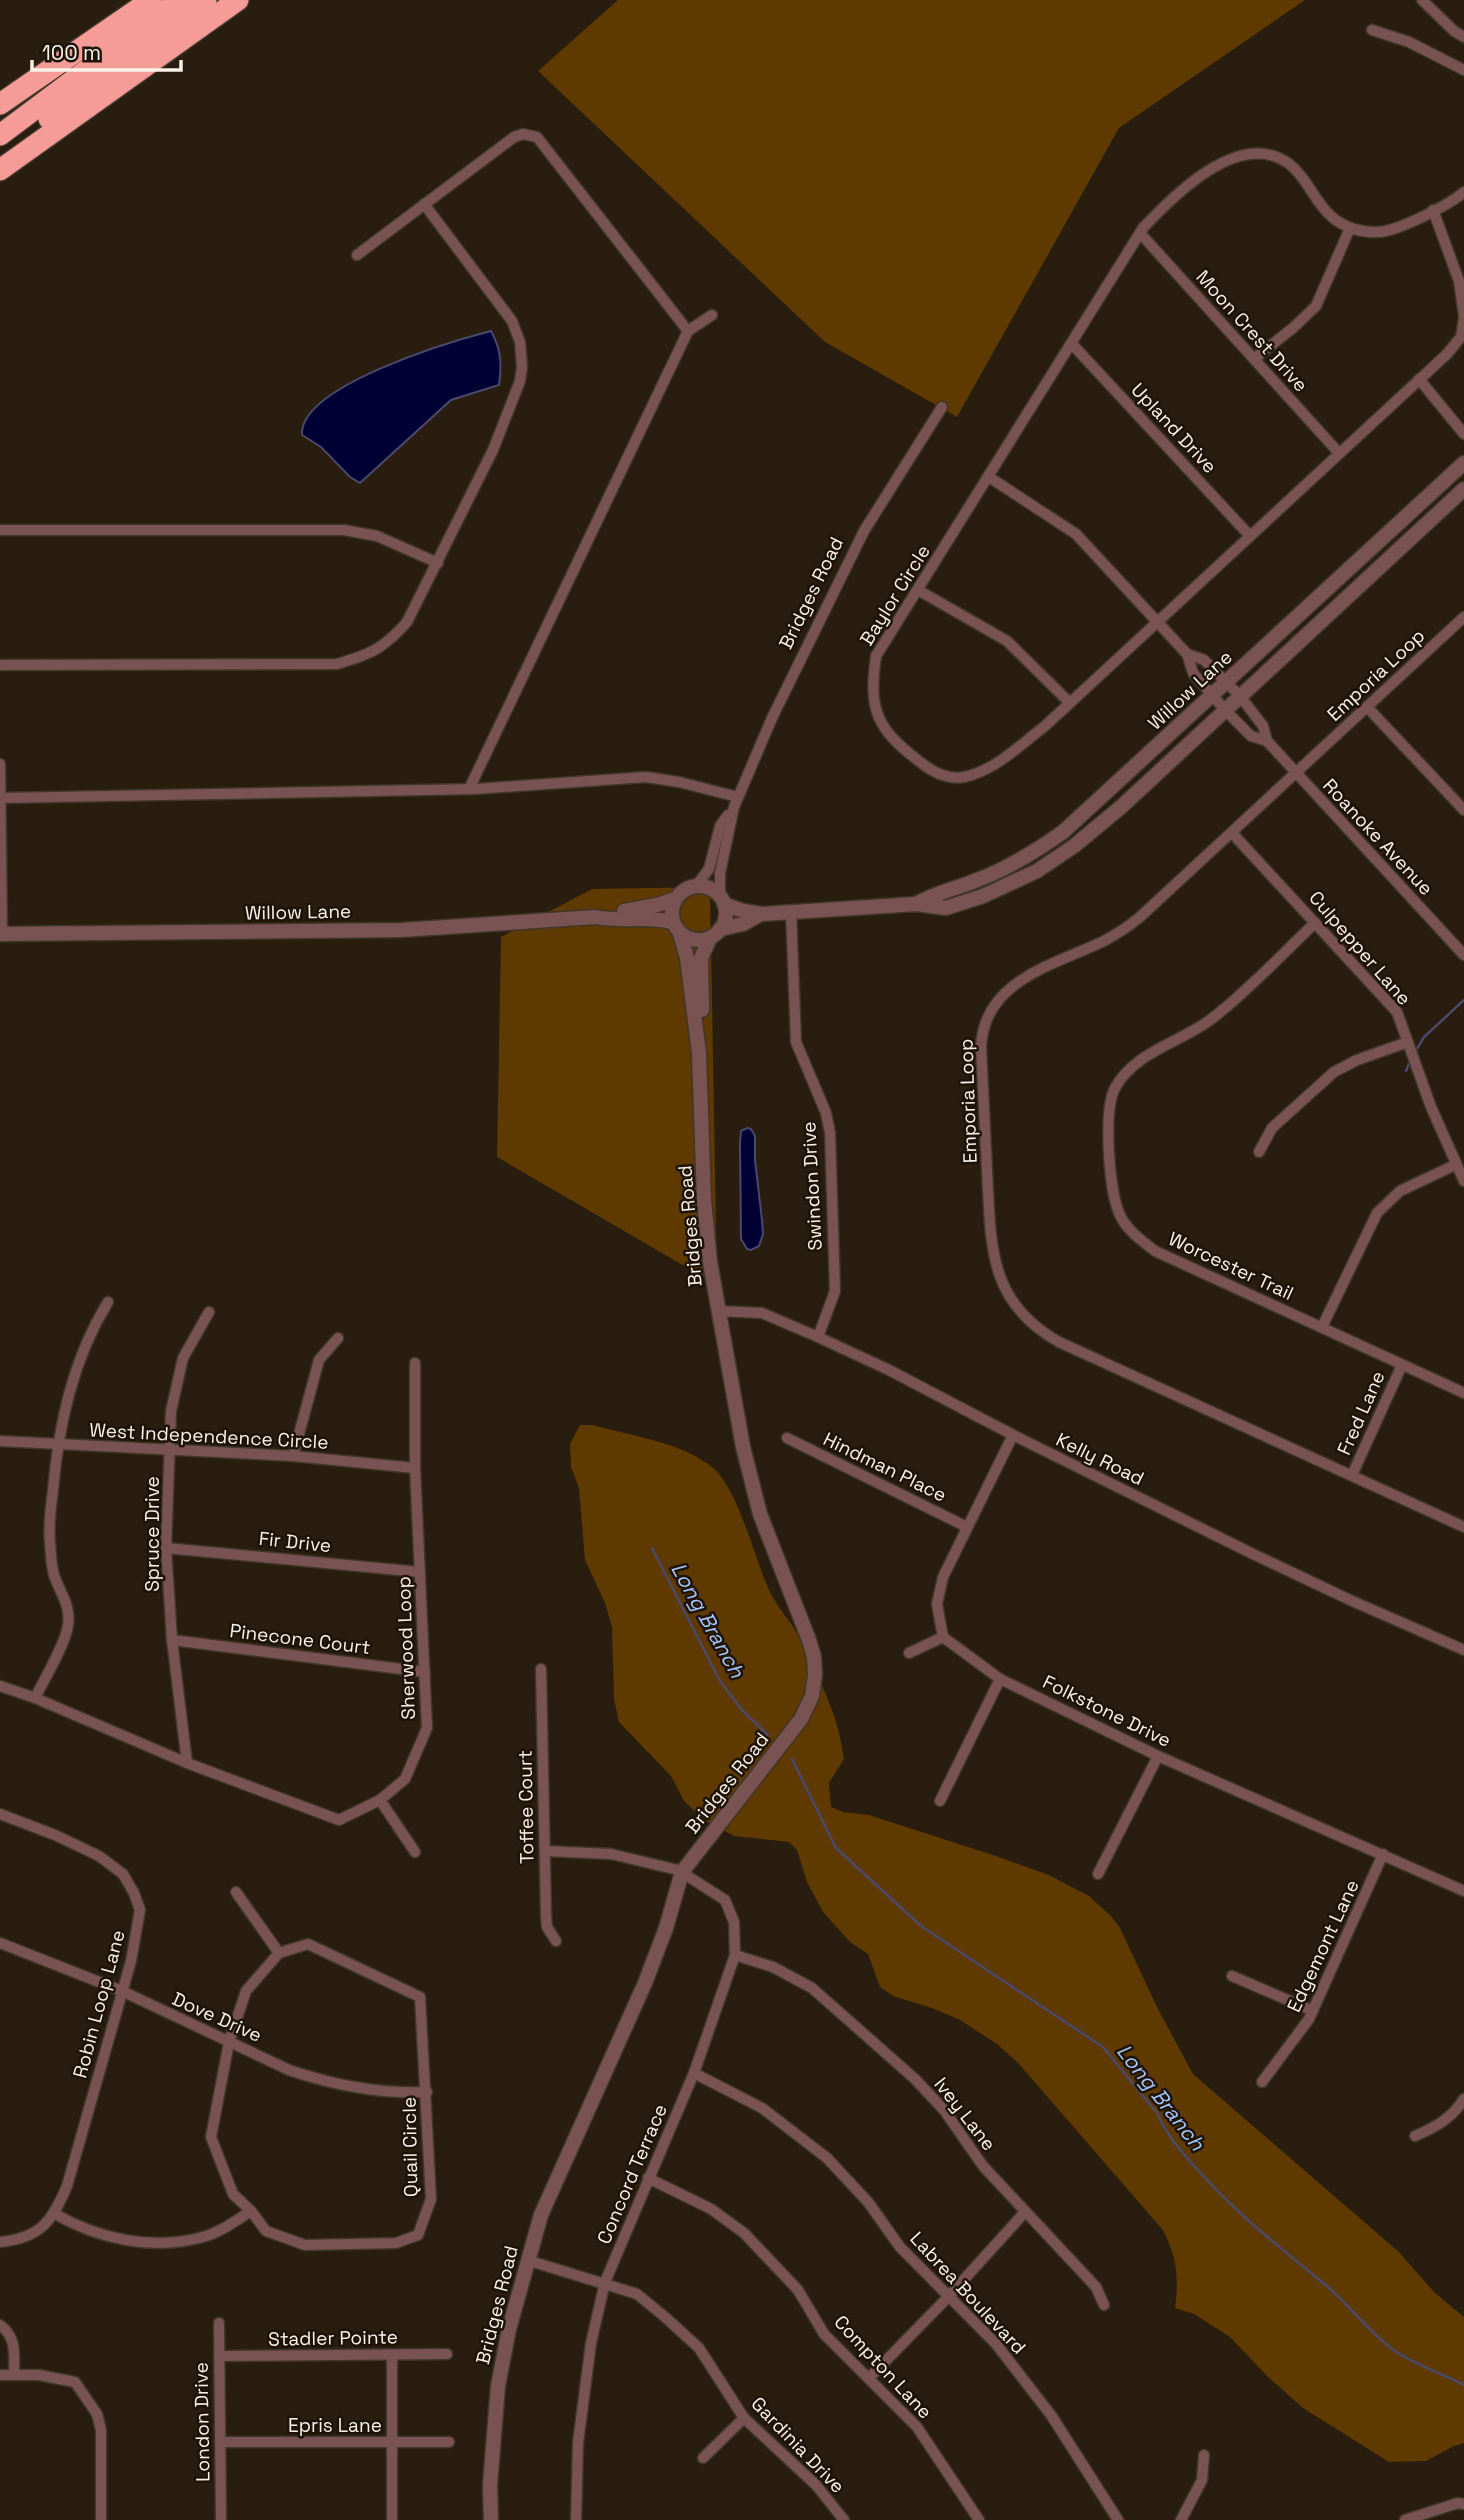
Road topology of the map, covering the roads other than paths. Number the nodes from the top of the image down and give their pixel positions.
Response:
1 (127, 0) edge
2 (150, 0) edge
3 (180, 0) edge
4 (206, 0) edge
5 (239, 0) edge
6 (1422, 0) edge
7 (1372, 30) dead end
8 (1464, 37) edge
9 (1464, 71) edge
10 (0, 97) edge
11 (0, 104) edge
12 (0, 135) edge
13 (0, 157) edge
14 (0, 170) edge
15 (1464, 192) edge
16 (424, 204) junction
17 (1433, 210) junction
18 (1350, 228) junction
19 (1140, 233) junction
20 (356, 255) dead end
21 (1461, 279) edge
22 (712, 315) dead end
23 (1464, 317) edge
24 (688, 331) junction
25 (1072, 344) junction
26 (1254, 359) junction
27 (1419, 379) junction
28 (942, 407) dead end
29 (1464, 434) edge
30 (1339, 453) junction
31 (1464, 463) edge
32 (989, 477) junction
33 (1464, 489) edge
34 (0, 530) edge
35 (1250, 536) junction
36 (438, 563) junction
37 (918, 590) junction
38 (1464, 617) edge
39 (1158, 621) junction
40 (1187, 654) junction
41 (0, 665) edge
42 (1227, 682) junction
43 (1213, 695) junction
44 (1240, 696) junction
45 (1070, 703) junction
46 (1367, 707) junction
47 (1225, 709) junction
48 (1267, 741) junction
49 (0, 764) edge
50 (1296, 774) junction
51 (469, 789) junction
52 (0, 798) edge
53 (736, 802) junction
54 (1464, 810) edge
55 (1232, 833) junction
56 (696, 886) junction
57 (675, 899) junction
58 (722, 900) junction
59 (916, 904) junction
60 (791, 911) junction
61 (761, 914) junction
62 (595, 918) junction
63 (1315, 923) junction
64 (676, 927) junction
65 (1, 934) edge
66 (715, 934) junction
67 (1464, 955) edge
68 (1408, 1042) junction
69 (699, 1054) junction
70 (1259, 1152) dead end
71 (1455, 1165) junction
72 (1464, 1181) edge
73 (108, 1302) dead end
74 (719, 1311) junction
75 (209, 1312) dead end
76 (1322, 1327) junction
77 (818, 1337) junction
78 (338, 1338) dead end
79 (415, 1363) dead end
80 (1402, 1365) junction
81 (1464, 1393) edge
82 (1013, 1435) junction
83 (787, 1438) dead end
84 (0, 1441) edge
85 (57, 1445) junction
86 (170, 1448) junction
87 (293, 1456) junction
88 (415, 1468) junction
89 (1352, 1475) junction
90 (967, 1527) junction
91 (1464, 1527) edge
92 (166, 1548) junction
93 (420, 1572) junction
94 (943, 1637) junction
95 (172, 1640) junction
96 (1464, 1650) edge
97 (909, 1653) dead end
98 (541, 1669) dead end
99 (425, 1672) junction
100 (1000, 1679) junction
101 (0, 1686) edge
102 (35, 1698) junction
103 (1158, 1756) junction
104 (187, 1763) junction
105 (380, 1800) junction
106 (940, 1801) dead end
107 (0, 1814) edge
108 (545, 1851) junction
109 (415, 1852) dead end
110 (1383, 1854) junction
111 (682, 1872) junction
112 (1098, 1874) dead end
113 (1464, 1891) edge
114 (236, 1892) dead end
115 (556, 1941) dead end
116 (0, 1943) edge
117 (279, 1953) junction
118 (735, 1955) junction
119 (1232, 1976) dead end
120 (122, 1991) junction
121 (1313, 2011) junction
122 (229, 2042) junction
123 (694, 2073) junction
124 (1262, 2082) dead end
125 (427, 2092) junction
126 (1464, 2099) edge
127 (1415, 2136) dead end
128 (648, 2178) junction
129 (251, 2211) junction
130 (1025, 2212) junction
131 (55, 2214) junction
132 (0, 2242) edge
133 (527, 2260) junction
134 (605, 2283) junction
135 (949, 2296) junction
136 (1104, 2305) dead end
137 (219, 2323) dead end
138 (0, 2325) edge
139 (447, 2354) dead end
140 (392, 2355) junction
141 (219, 2356) junction
142 (14, 2373) junction
143 (0, 2375) edge
144 (870, 2377) junction
145 (744, 2418) junction
146 (221, 2442) junction
147 (392, 2442) junction
148 (449, 2442) dead end
149 (1205, 2455) dead end
150 (704, 2458) dead end
151 (1464, 2504) edge
152 (101, 2520) edge
153 (221, 2520) edge
154 (392, 2520) edge
155 (491, 2520) edge
156 (576, 2520) edge
157 (844, 2520) edge
158 (979, 2520) edge
159 (1118, 2520) edge
160 (1181, 2520) edge
161 (1405, 2520) edge

1 - 10 highway
2 - 11 highway
3 - 12 highway
4 - 13 highway
5 - 14 highway
6 - 8 street
7 - 9 street
15 - 17 street
16 - 20 street
16 - 24 street
16 - 36 street
17 - 18 street
17 - 21 street, Baylor Circle
18 - 19 street, Baylor Circle
18 - 26 street
19 - 25 street, Baylor Circle
19 - 26 street, Moon Crest Drive
21 - 23 street, Baylor Circle
22 - 24 street
23 - 27 street, Baylor Circle
24 - 51 street
25 - 32 street, Baylor Circle
25 - 35 street, Upland Drive
26 - 30 street, Moon Crest Drive
27 - 29 street
27 - 30 street, Baylor Circle
28 - 53 street, Bridges Road
30 - 35 street, Baylor Circle
31 - 42 street, Willow Lane
32 - 37 street, Baylor Circle
32 - 39 street
33 - 44 street, Willow Lane
34 - 36 street
35 - 39 street, Baylor Circle
36 - 41 street
37 - 45 street
37 - 45 street, Baylor Circle
38 - 46 street, Emporia Loop
39 - 40 street
39 - 45 street, Baylor Circle
40 - 42 street, Roanoke Avenue
40 - 43 street, Roanoke Avenue
42 - 43 street, Willow Lane
42 - 44 street, Roanoke Avenue
43 - 47 street, Roanoke Avenue
43 - 59 street, Willow Lane
44 - 47 street, Willow Lane
44 - 48 street, Roanoke Avenue
46 - 50 street, Emporia Loop
46 - 54 street
47 - 48 street, Roanoke Avenue
47 - 59 street, Willow Lane
48 - 50 street, Roanoke Avenue
49 - 52 street
50 - 55 street, Emporia Loop
50 - 67 street, Roanoke Avenue
51 - 52 street
51 - 53 street
52 - 65 street
53 - 56 street, Bridges Road
53 - 58 street, Bridges Road
55 - 63 street, Culpepper Lane
55 - 89 street, Emporia Loop
56 - 57 street
56 - 58 street
57 - 62 street, Willow Lane
57 - 64 street
58 - 61 street, Willow Lane
58 - 66 street
59 - 60 street, Willow Lane
60 - 61 street, Willow Lane
60 - 77 street, Swindon Drive
61 - 66 street, Willow Lane
62 - 64 street, Willow Lane
62 - 65 street, Willow Lane
63 - 68 street, Culpepper Lane
63 - 76 street, Worcester Trail
64 - 66 street
64 - 69 street, Bridges Road
66 - 69 street, Bridges Road
68 - 70 street
68 - 71 street, Culpepper Lane
69 - 74 street, Bridges Road
71 - 72 street, Culpepper Lane
71 - 76 street
73 - 85 street
74 - 77 street, Kelly Road
74 - 111 street, Bridges Road
75 - 86 street, Spruce Drive
76 - 80 street, Worcester Trail
77 - 82 street, Kelly Road
78 - 87 street
79 - 88 street, Sherwood Loop
80 - 81 street, Worcester Trail
80 - 89 street, Fred Lane
82 - 90 street
82 - 96 street, Kelly Road
83 - 90 street, Hindman Place
84 - 85 street, West Independence Circle
85 - 86 street, West Independence Circle
85 - 102 street
86 - 87 street, West Independence Circle
86 - 92 street, Spruce Drive
87 - 88 street, West Independence Circle
88 - 93 street, Sherwood Loop
89 - 91 street, Emporia Loop
90 - 94 street
92 - 93 street, Fir Drive
92 - 95 street, Spruce Drive
93 - 99 street, Sherwood Loop
94 - 97 street
94 - 100 street, Folkstone Drive
95 - 99 street, Pinecone Court
95 - 104 street, Spruce Drive
98 - 108 street, Toffee Court
99 - 105 street, Sherwood Loop
100 - 103 street, Folkstone Drive
100 - 106 street
101 - 102 street, Sherwood Loop
102 - 104 street, Sherwood Loop
103 - 110 street, Folkstone Drive
103 - 112 street
104 - 105 street, Sherwood Loop
105 - 109 street
107 - 120 street, Robin Loop Lane
108 - 111 street, Concord Terrace
108 - 115 street, Toffee Court
110 - 113 street, Folkstone Drive
110 - 121 street, Edgemont Lane
111 - 118 street, Concord Terrace
111 - 133 street, Bridges Road
114 - 117 street
116 - 120 street, Dove Drive
117 - 122 street, Quail Circle
117 - 125 street, Quail Circle
118 - 123 street, Concord Terrace
118 - 130 street, Ivey Lane
119 - 121 street
120 - 122 street, Dove Drive
120 - 131 street, Robin Loop Lane
121 - 124 street, Edgemont Lane
122 - 125 street, Dove Drive
122 - 129 street, Quail Circle
123 - 128 street, Concord Terrace
123 - 135 street, Labrea Boulevard
125 - 129 street, Quail Circle
126 - 127 street
128 - 134 street, Concord Terrace
128 - 144 street, Compton Lane
129 - 131 street
130 - 135 street
130 - 136 street, Ivey Lane
131 - 132 street, Robin Loop Lane
133 - 134 street, Gardinia Drive
133 - 155 street, Bridges Road
134 - 145 street, Gardinia Drive
134 - 156 street, Concord Terrace
135 - 144 street
135 - 159 street, Labrea Boulevard
137 - 141 street, London Drive
138 - 142 street
139 - 140 street, Stadler Pointe
140 - 141 street, Stadler Pointe
140 - 147 street
141 - 146 street, London Drive
142 - 143 street
142 - 152 street
144 - 158 street, Compton Lane
145 - 150 street
145 - 157 street, Gardinia Drive
146 - 147 street, Epris Lane
146 - 153 street, London Drive
147 - 148 street, Epris Lane
147 - 154 street
149 - 160 street
151 - 161 street

